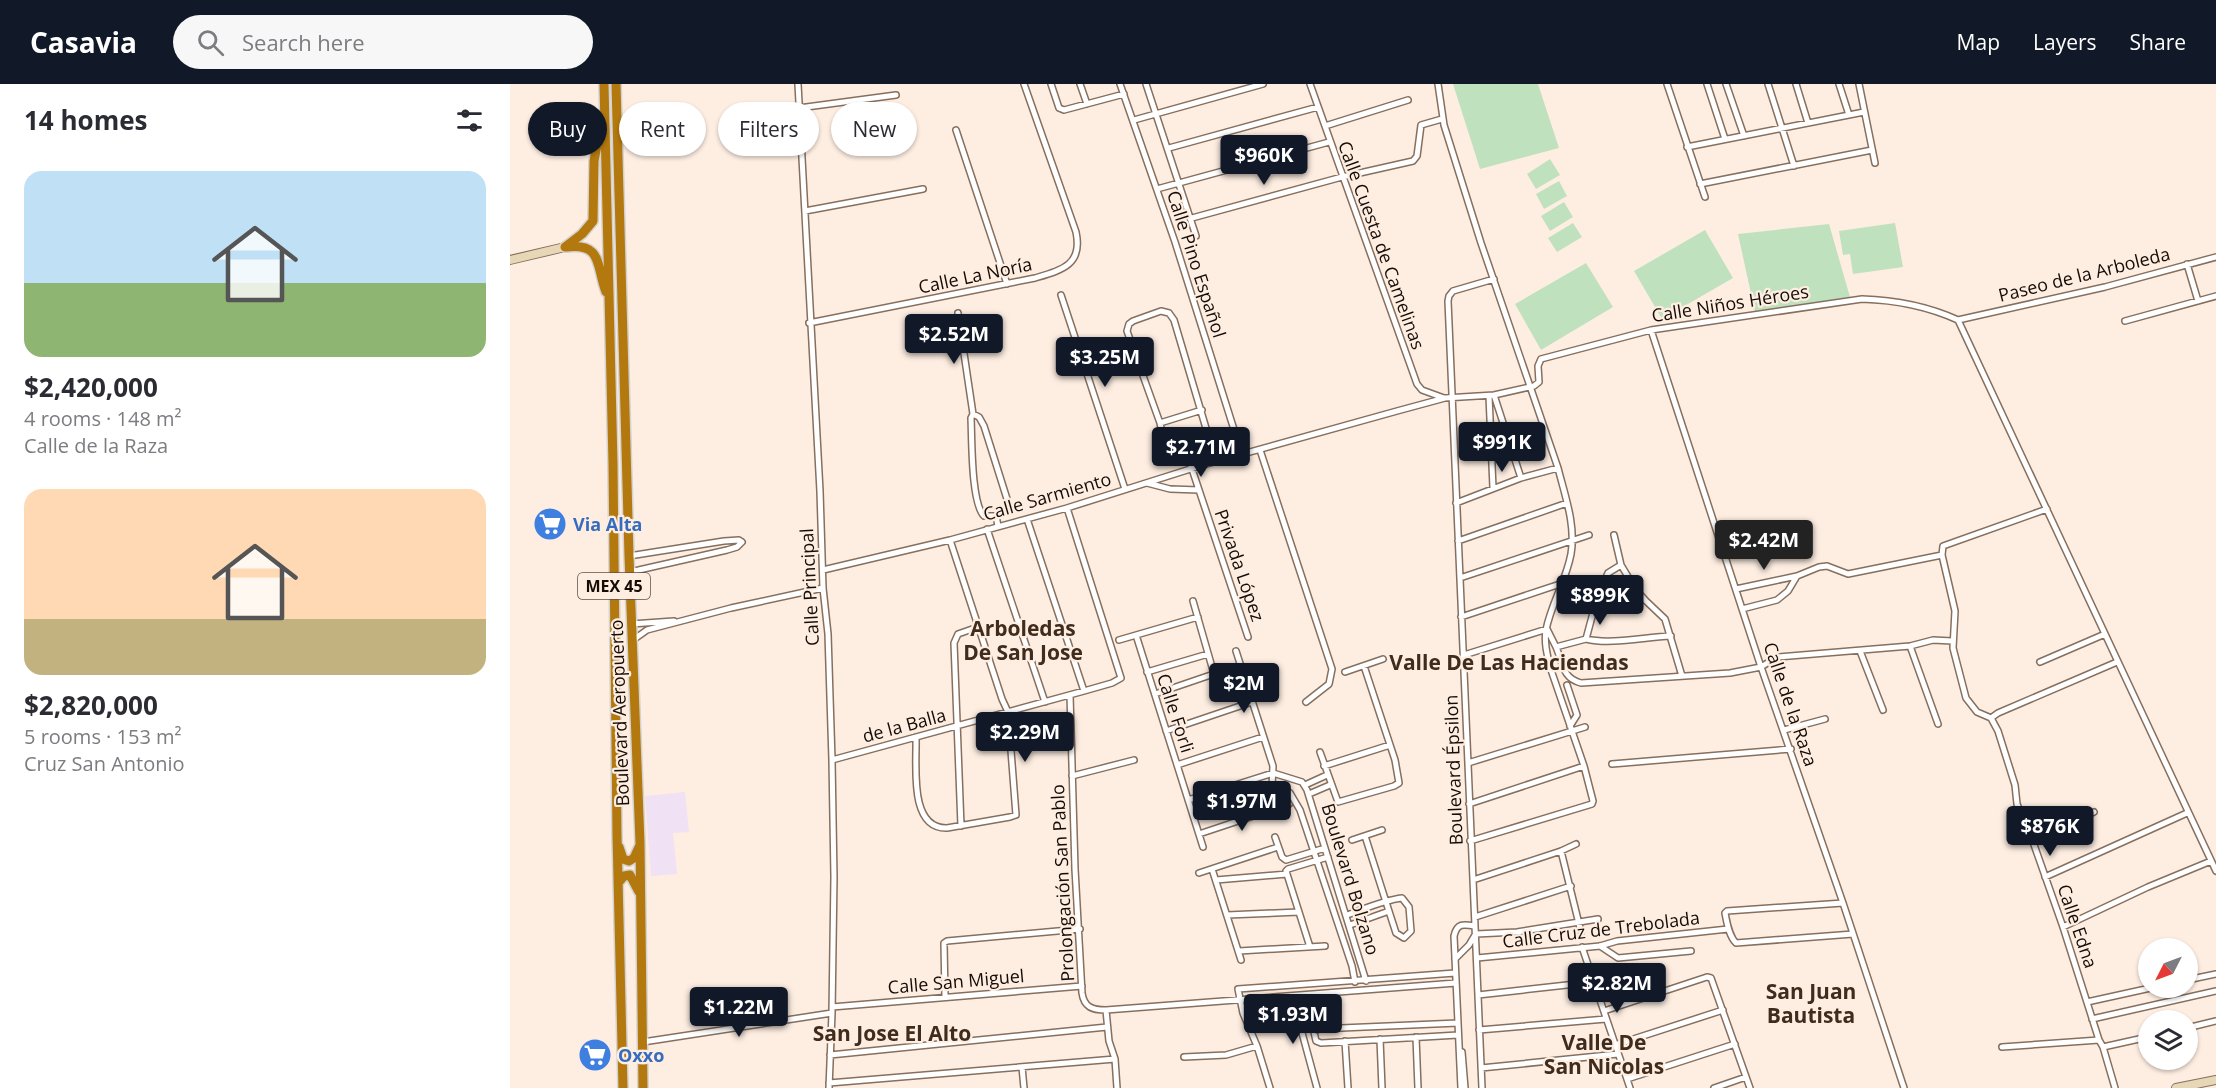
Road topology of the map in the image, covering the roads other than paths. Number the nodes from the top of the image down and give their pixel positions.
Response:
1 (603, 84) edge
2 (616, 84) edge
3 (798, 84) edge
4 (1024, 84) edge
5 (1051, 84) edge
6 (1080, 84) edge
7 (1120, 84) edge
8 (1146, 84) edge
9 (1263, 84) edge
10 (1310, 84) edge
11 (1438, 84) edge
12 (1667, 84) edge
13 (1707, 84) edge
14 (1726, 84) edge
15 (1768, 84) edge
16 (1796, 84) edge
17 (1839, 84) edge
18 (1859, 84) edge
19 (1124, 94) junction
20 (896, 95) dead end
21 (1408, 100) dead end
22 (604, 102) edge
23 (799, 102) edge
24 (1088, 104) junction
25 (819, 105) edge
26 (1318, 107) junction
27 (1864, 112) junction
28 (1156, 114) junction
29 (1849, 115) junction
30 (1442, 119) junction
31 (1134, 120) junction
32 (1808, 123) junction
33 (1325, 126) junction
34 (1783, 129) junction
35 (956, 130) dead end
36 (1744, 136) junction
37 (1725, 140) junction
38 (1329, 142) junction
39 (1687, 147) junction
40 (1169, 148) junction
41 (1872, 150) junction
42 (595, 156) edge
43 (605, 156) edge
44 (802, 156) edge
45 (1875, 163) dead end
46 (1794, 165) junction
47 (1342, 177) junction
48 (1180, 184) junction
49 (1700, 184) junction
50 (922, 189) dead end
51 (1157, 189) junction
52 (1705, 197) dead end
53 (805, 211) junction
54 (1192, 218) junction
55 (1196, 236) dead end
56 (565, 247) junction
57 (2216, 257) edge
58 (510, 260) edge
59 (2187, 264) junction
60 (1494, 279) junction
61 (1007, 284) junction
62 (1061, 295) dead end
63 (2216, 296) edge
64 (609, 300) junction
65 (2198, 301) junction
66 (958, 313) dead end
67 (1958, 320) junction
68 (2125, 321) dead end
69 (809, 323) junction
70 (1651, 330) junction
71 (1531, 387) junction
72 (1492, 396) junction
73 (1448, 398) junction
74 (1202, 410) junction
75 (973, 414) junction
76 (1160, 423) junction
77 (1260, 450) junction
78 (1242, 455) junction
79 (1203, 465) junction
80 (1558, 468) junction
81 (1191, 469) junction
82 (1521, 478) junction
83 (1147, 483) junction
84 (1493, 488) junction
85 (1125, 489) junction
86 (1198, 490) junction
87 (1456, 503) junction
88 (1568, 503) junction
89 (1066, 508) junction
90 (2047, 509) junction
91 (996, 516) junction
92 (1027, 519) junction
93 (999, 526) junction
94 (987, 529) junction
95 (1589, 535) dead end
96 (1614, 535) dead end
97 (950, 540) junction
98 (1458, 541) junction
99 (1572, 541) junction
100 (1942, 555) junction
101 (629, 556) junction
102 (1621, 565) junction
103 (823, 570) junction
104 (630, 572) junction
105 (1797, 576) junction
106 (1460, 578) junction
107 (1563, 583) junction
108 (823, 588) junction
109 (1736, 590) junction
110 (1193, 601) dead end
111 (1742, 609) junction
112 (1198, 617) junction
113 (1461, 617) junction
114 (685, 620) junction
115 (631, 624) junction
116 (978, 627) junction
117 (1547, 629) junction
118 (2105, 634) junction
119 (1136, 635) junction
120 (1671, 636) junction
121 (1248, 637) dead end
122 (1586, 639) junction
123 (1119, 640) dead end
124 (632, 641) junction
125 (1952, 641) junction
126 (1910, 646) junction
127 (1556, 647) junction
128 (1236, 651) dead end
129 (1860, 651) junction
130 (1208, 654) junction
131 (1464, 655) junction
132 (1383, 659) dead end
133 (2040, 662) dead end
134 (2117, 662) junction
135 (1240, 665) junction
136 (1364, 666) junction
137 (1761, 667) junction
138 (1148, 672) junction
139 (1345, 672) dead end
140 (1214, 674) junction
141 (1682, 676) junction
142 (1573, 681) junction
143 (1567, 685) junction
144 (1084, 691) junction
145 (1559, 691) junction
146 (1155, 694) junction
147 (1070, 695) junction
148 (1045, 702) junction
149 (1252, 702) junction
150 (1306, 702) dead end
151 (1884, 710) dead end
152 (1008, 712) junction
153 (1991, 718) junction
154 (1825, 719) dead end
155 (1938, 724) dead end
156 (957, 727) junction
157 (1585, 727) dead end
158 (1571, 729) junction
159 (1784, 730) junction
160 (1166, 731) junction
161 (916, 737) junction
162 (1263, 737) junction
163 (1390, 745) junction
164 (1791, 749) junction
165 (1320, 752) dead end
166 (832, 760) junction
167 (1134, 760) dead end
168 (1468, 763) junction
169 (1612, 764) dead end
170 (1177, 765) junction
171 (1324, 766) junction
172 (1584, 766) junction
173 (1273, 773) junction
174 (1327, 775) junction
175 (1072, 776) junction
176 (1303, 783) junction
177 (1330, 785) junction
178 (1272, 787) junction
179 (1290, 793) junction
180 (1309, 794) junction
181 (1188, 800) junction
182 (1289, 804) dead end
183 (1469, 804) junction
184 (1278, 808) junction
185 (2094, 812) dead end
186 (2187, 813) junction
187 (961, 826) junction
188 (1382, 830) dead end
189 (1199, 834) junction
190 (616, 836) junction
191 (1365, 836) junction
192 (1275, 837) dead end
193 (2032, 839) junction
194 (1352, 840) dead end
195 (1470, 841) junction
196 (640, 843) junction
197 (1576, 844) dead end
198 (1203, 847) dead end
199 (1278, 847) junction
200 (1325, 848) junction
201 (1561, 851) junction
202 (1314, 852) junction
203 (1328, 857) junction
204 (1317, 860) junction
205 (2211, 861) junction
206 (1212, 869) junction
207 (2216, 871) edge
208 (1199, 873) dead end
209 (1287, 874) junction
210 (2045, 877) junction
211 (1216, 880) junction
212 (1473, 880) junction
213 (618, 883) junction
214 (1571, 886) junction
215 (641, 897) junction
216 (1386, 902) junction
217 (1843, 903) junction
218 (1389, 911) junction
219 (1299, 912) junction
220 (1227, 915) junction
221 (1347, 915) junction
222 (1475, 917) junction
223 (1598, 920) dead end
224 (1578, 923) junction
225 (1350, 925) junction
226 (1475, 926) junction
227 (2063, 927) junction
228 (1728, 928) junction
229 (1080, 929) junction
230 (1581, 932) dead end
231 (1476, 933) junction
232 (1853, 934) junction
233 (1325, 946) dead end
234 (1600, 946) junction
235 (1310, 947) junction
236 (1582, 947) junction
237 (1239, 951) junction
238 (1691, 951) dead end
239 (1477, 958) junction
240 (1455, 959) junction
241 (1241, 960) dead end
242 (1455, 973) junction
243 (2216, 974) edge
244 (2198, 978) edge
245 (1366, 980) junction
246 (1355, 981) junction
247 (1594, 982) junction
248 (1456, 983) junction
249 (1082, 986) junction
250 (1367, 989) junction
251 (1356, 990) junction
252 (2138, 991) edge
253 (2216, 992) edge
254 (1478, 995) junction
255 (1292, 996) junction
256 (945, 997) junction
257 (1240, 1001) junction
258 (2087, 1002) junction
259 (832, 1010) junction
260 (1106, 1010) junction
261 (1723, 1010) junction
262 (1604, 1011) junction
263 (1606, 1019) junction
264 (2092, 1019) junction
265 (2216, 1021) edge
266 (1458, 1023) junction
267 (2198, 1025) edge
268 (1107, 1027) junction
269 (1479, 1030) junction
270 (1416, 1037) junction
271 (1458, 1038) junction
272 (1380, 1039) junction
273 (2138, 1039) edge
274 (2099, 1040) junction
275 (1345, 1041) junction
276 (643, 1042) junction
277 (1735, 1044) junction
278 (1615, 1045) junction
279 (1257, 1047) junction
280 (2002, 1047) dead end
281 (2103, 1047) junction
282 (1618, 1054) junction
283 (830, 1055) junction
284 (1184, 1057) dead end
285 (1115, 1059) junction
286 (1022, 1067) junction
287 (1481, 1068) junction
288 (1746, 1077) junction
289 (1627, 1079) junction
290 (2216, 1080) edge
291 (829, 1086) edge
292 (622, 1087) edge
293 (643, 1088) edge
294 (1024, 1088) edge
295 (1117, 1088) edge
296 (1270, 1088) edge
297 (1317, 1088) edge
298 (1348, 1088) edge
299 (1382, 1088) edge
300 (1418, 1088) edge
301 (1463, 1088) edge
302 (1482, 1088) edge
303 (1630, 1088) edge
304 (1714, 1088) edge
305 (1750, 1088) edge
306 (1904, 1088) edge
307 (2115, 1088) edge
308 (2176, 1088) edge

1 - 22 highway, Boulevard Aeropuerto / MEX 45
2 - 101 highway, Boulevard Aeropuerto / MEX 45
3 - 23 street, Calle Principal
4 - 61 street, Calle La Noría
5 - 24 street
6 - 24 street
7 - 19 street, Calle Pino Español
8 - 28 street
9 - 28 street
10 - 26 street, Calle Cuesta de Camelinas
11 - 30 street
12 - 39 street
13 - 37 street
14 - 36 street
15 - 34 street
16 - 32 street
17 - 29 street
18 - 27 street
19 - 24 street
19 - 31 street, Calle Pino Español
20 - 25 street
21 - 33 street
26 - 33 street, Calle Cuesta de Camelinas
26 - 40 street
27 - 29 street
27 - 41 street
28 - 31 street
28 - 40 street
29 - 32 street
30 - 47 street
30 - 60 street
31 - 51 street, Calle Pino Español
32 - 34 street
33 - 38 street, Calle Cuesta de Camelinas
34 - 36 street
34 - 46 street
35 - 61 street
36 - 37 street
37 - 39 street
38 - 47 street, Calle Cuesta de Camelinas
38 - 48 street
39 - 49 street
40 - 48 street
41 - 45 street
41 - 46 street
42 - 56 highway
43 - 64 highway, Boulevard Aeropuerto / MEX 45
44 - 53 street, Calle Principal
46 - 49 street
47 - 54 street
47 - 73 street, Calle Cuesta de Camelinas
48 - 51 street
48 - 54 street
49 - 52 street
50 - 53 street
51 - 78 street, Calle Pino Español
53 - 69 street, Calle Principal
54 - 55 street
56 - 58 street
56 - 64 highway
57 - 59 street, Paseo de la Arboleda
59 - 65 street
59 - 67 street, Paseo de la Arboleda
60 - 71 street
60 - 73 street, Boulevard Épsilon
61 - 69 street, Calle La Noría
62 - 85 street
63 - 65 street
64 - 190 highway, Boulevard Aeropuerto / MEX 45
65 - 68 street
66 - 75 street
67 - 70 street, Calle Niños Héroes
67 - 90 street
69 - 103 street, Calle Principal
70 - 71 street, Calle Niños Héroes
70 - 109 street, Calle de la Raza
71 - 72 street, Calle Sarmiento
71 - 80 street
72 - 73 street, Calle Sarmiento
72 - 82 street
72 - 84 street
73 - 77 street, Calle Sarmiento
73 - 87 street, Boulevard Épsilon
74 - 76 street
74 - 76 street
74 - 79 street
75 - 91 street
75 - 91 street
76 - 81 street
77 - 78 street, Calle Sarmiento
77 - 150 street
78 - 79 street, Calle Sarmiento
79 - 81 street, Calle Sarmiento
80 - 82 street
80 - 88 street
81 - 83 street, Calle Sarmiento
81 - 86 street, Privada López
82 - 84 street
83 - 85 street, Calle Sarmiento
83 - 86 street
84 - 87 street
85 - 89 street, Calle Sarmiento
86 - 121 street, Privada López
87 - 98 street, Boulevard Épsilon
88 - 98 street
88 - 99 street
89 - 92 street, Calle Sarmiento
89 - 144 street, de la Balla
90 - 100 street
90 - 118 street
91 - 93 street
92 - 93 street, Calle Sarmiento
92 - 144 street
93 - 94 street, Calle Sarmiento
94 - 97 street, Calle Sarmiento
94 - 148 street
95 - 99 street
96 - 102 street
97 - 103 street, Calle Sarmiento
97 - 116 street
98 - 106 street, Boulevard Épsilon
99 - 106 street
99 - 107 street
100 - 105 street
100 - 125 street, Calle Edna
101 - 104 highway, Boulevard Aeropuerto / MEX 45
101 - 104 street
102 - 120 street
102 - 122 street
103 - 108 street, Calle Principal
104 - 115 highway, Boulevard Aeropuerto / MEX 45
105 - 109 street
105 - 111 street
106 - 113 street, Boulevard Épsilon
107 - 113 street
107 - 117 street
108 - 114 street
108 - 166 street, Calle Principal
109 - 111 street, Calle de la Raza
110 - 112 street
111 - 137 street, Calle de la Raza
112 - 119 street
112 - 130 street
113 - 131 street, Boulevard Épsilon
114 - 115 street
114 - 124 street
115 - 124 highway, Boulevard Aeropuerto / MEX 45
116 - 152 street
116 - 156 street
117 - 127 street
117 - 131 street
117 - 145 street
118 - 133 street
118 - 134 street
119 - 123 street
119 - 138 street, Calle Forli
120 - 122 street
120 - 141 street
122 - 127 street
124 - 196 highway, Boulevard Aeropuerto / MEX 45
125 - 126 street
125 - 153 street, Calle Edna
126 - 129 street
126 - 155 street
127 - 142 street
128 - 135 street
129 - 137 street
129 - 151 street
130 - 138 street
130 - 140 street
131 - 168 street, Boulevard Épsilon
132 - 136 street
134 - 153 street
134 - 186 street
135 - 140 street
135 - 149 street
136 - 139 street
136 - 163 street
137 - 141 street
137 - 159 street, Calle de la Raza
138 - 146 street, Calle Forli
140 - 146 street
141 - 142 street
142 - 143 street
143 - 145 street
143 - 158 street
144 - 147 street, de la Balla
145 - 158 street
146 - 160 street, Calle Forli
147 - 148 street, de la Balla
147 - 175 street, Prolongación San Pablo
148 - 152 street, de la Balla
149 - 160 street
149 - 162 street
152 - 156 street, de la Balla
152 - 187 street
153 - 193 street, Calle Edna
154 - 159 street
156 - 161 street, de la Balla
156 - 187 street
157 - 158 street
158 - 168 street
158 - 172 street
159 - 164 street, Calle de la Raza
160 - 170 street, Calle Forli
161 - 166 street, de la Balla
161 - 187 street
162 - 170 street
162 - 173 street
163 - 171 street
163 - 177 street
164 - 169 street
164 - 217 street, Calle de la Raza
165 - 171 street
166 - 259 street, Calle Principal
167 - 175 street
168 - 183 street, Boulevard Épsilon
170 - 181 street, Calle Forli
171 - 174 street
172 - 183 street
172 - 195 street
173 - 176 street
173 - 178 street
173 - 181 street
174 - 176 street
174 - 177 street
175 - 229 street, Prolongación San Pablo
176 - 179 street
176 - 180 street, Boulevard Bolzano
177 - 180 street
178 - 179 street
178 - 184 street
179 - 202 street, Boulevard Bolzano
180 - 200 street, Boulevard Bolzano
181 - 189 street, Calle Forli
182 - 184 street
183 - 195 street, Boulevard Épsilon
184 - 189 street
185 - 193 street
186 - 205 street
186 - 210 street
188 - 191 street
189 - 198 street, Calle Forli
190 - 196 highway
190 - 213 highway, Boulevard Aeropuerto / MEX 45
191 - 194 street
191 - 216 street
192 - 199 street
193 - 210 street, Calle Edna
195 - 212 street, Boulevard Épsilon
196 - 215 highway, Boulevard Aeropuerto / MEX 45
197 - 201 street
199 - 202 street
199 - 206 street
200 - 202 street
200 - 203 street, Boulevard Bolzano
201 - 212 street
201 - 214 street
202 - 204 street, Boulevard Bolzano
203 - 204 street
203 - 221 street, Boulevard Bolzano
204 - 209 street
204 - 246 street, Boulevard Bolzano
205 - 207 street
205 - 227 street
206 - 208 street
206 - 211 street
209 - 211 street
209 - 219 street
210 - 227 street, Calle Edna
211 - 220 street
212 - 222 street, Boulevard Épsilon
213 - 215 highway
213 - 292 highway, Boulevard Aeropuerto / MEX 45
214 - 222 street
214 - 224 street
215 - 276 highway, Boulevard Aeropuerto / MEX 45
216 - 218 street
216 - 218 street
216 - 221 street
217 - 228 street
217 - 232 street, Calle de la Raza
218 - 225 street
219 - 220 street
219 - 235 street
220 - 237 street
221 - 225 street, Boulevard Bolzano
222 - 226 street, Boulevard Épsilon
223 - 224 street
224 - 230 street
224 - 231 street
225 - 245 street, Boulevard Bolzano
226 - 231 street, Boulevard Épsilon
226 - 240 street
227 - 258 street, Calle Edna
228 - 232 street
228 - 234 street, Calle Cruz de Trebolada
229 - 249 street, Prolongación San Pablo
229 - 256 street
231 - 239 street, Boulevard Épsilon
231 - 240 street
232 - 306 street, Calle de la Raza
233 - 235 street
234 - 236 street, Calle Cruz de Trebolada
234 - 238 street
235 - 237 street
236 - 239 street, Calle Cruz de Trebolada
236 - 247 street
237 - 241 street
239 - 254 street, Boulevard Épsilon
240 - 242 street
242 - 245 street
242 - 248 street
243 - 244 street
245 - 246 street
245 - 250 street, Boulevard Bolzano
246 - 251 street, Boulevard Bolzano
246 - 257 street
247 - 254 street
247 - 262 street
248 - 250 street
248 - 266 street
249 - 256 street, Calle San Miguel
249 - 260 street, Prolongación San Pablo
250 - 251 street
251 - 255 street
252 - 258 street
253 - 264 street
254 - 269 street, Boulevard Épsilon
255 - 257 street
255 - 297 street
256 - 259 street, Calle San Miguel
257 - 260 street
257 - 279 street
258 - 264 street, Calle Edna
259 - 276 street, Calle San Miguel
259 - 283 street, Calle Principal
260 - 268 street
261 - 262 street
261 - 277 street
261 - 278 street
262 - 263 street
263 - 269 street
263 - 278 street
264 - 274 street, Calle Edna
265 - 267 street
266 - 271 street
266 - 275 street
268 - 283 street
268 - 285 street
269 - 287 street, Boulevard Épsilon
270 - 271 street
270 - 272 street
270 - 300 street
271 - 301 street
272 - 275 street
272 - 299 street
273 - 281 street
274 - 280 street
274 - 281 street, Calle Edna
275 - 298 street
276 - 293 highway, Boulevard Aeropuerto / MEX 45
277 - 288 street
277 - 289 street
278 - 282 street
279 - 284 street
279 - 296 street
281 - 307 street, Calle Edna
282 - 287 street
282 - 289 street
283 - 291 street, Calle Principal
285 - 286 street
285 - 295 street
286 - 291 street
286 - 294 street
287 - 302 street, Boulevard Épsilon
288 - 304 street
288 - 305 street
289 - 303 street
290 - 308 street

